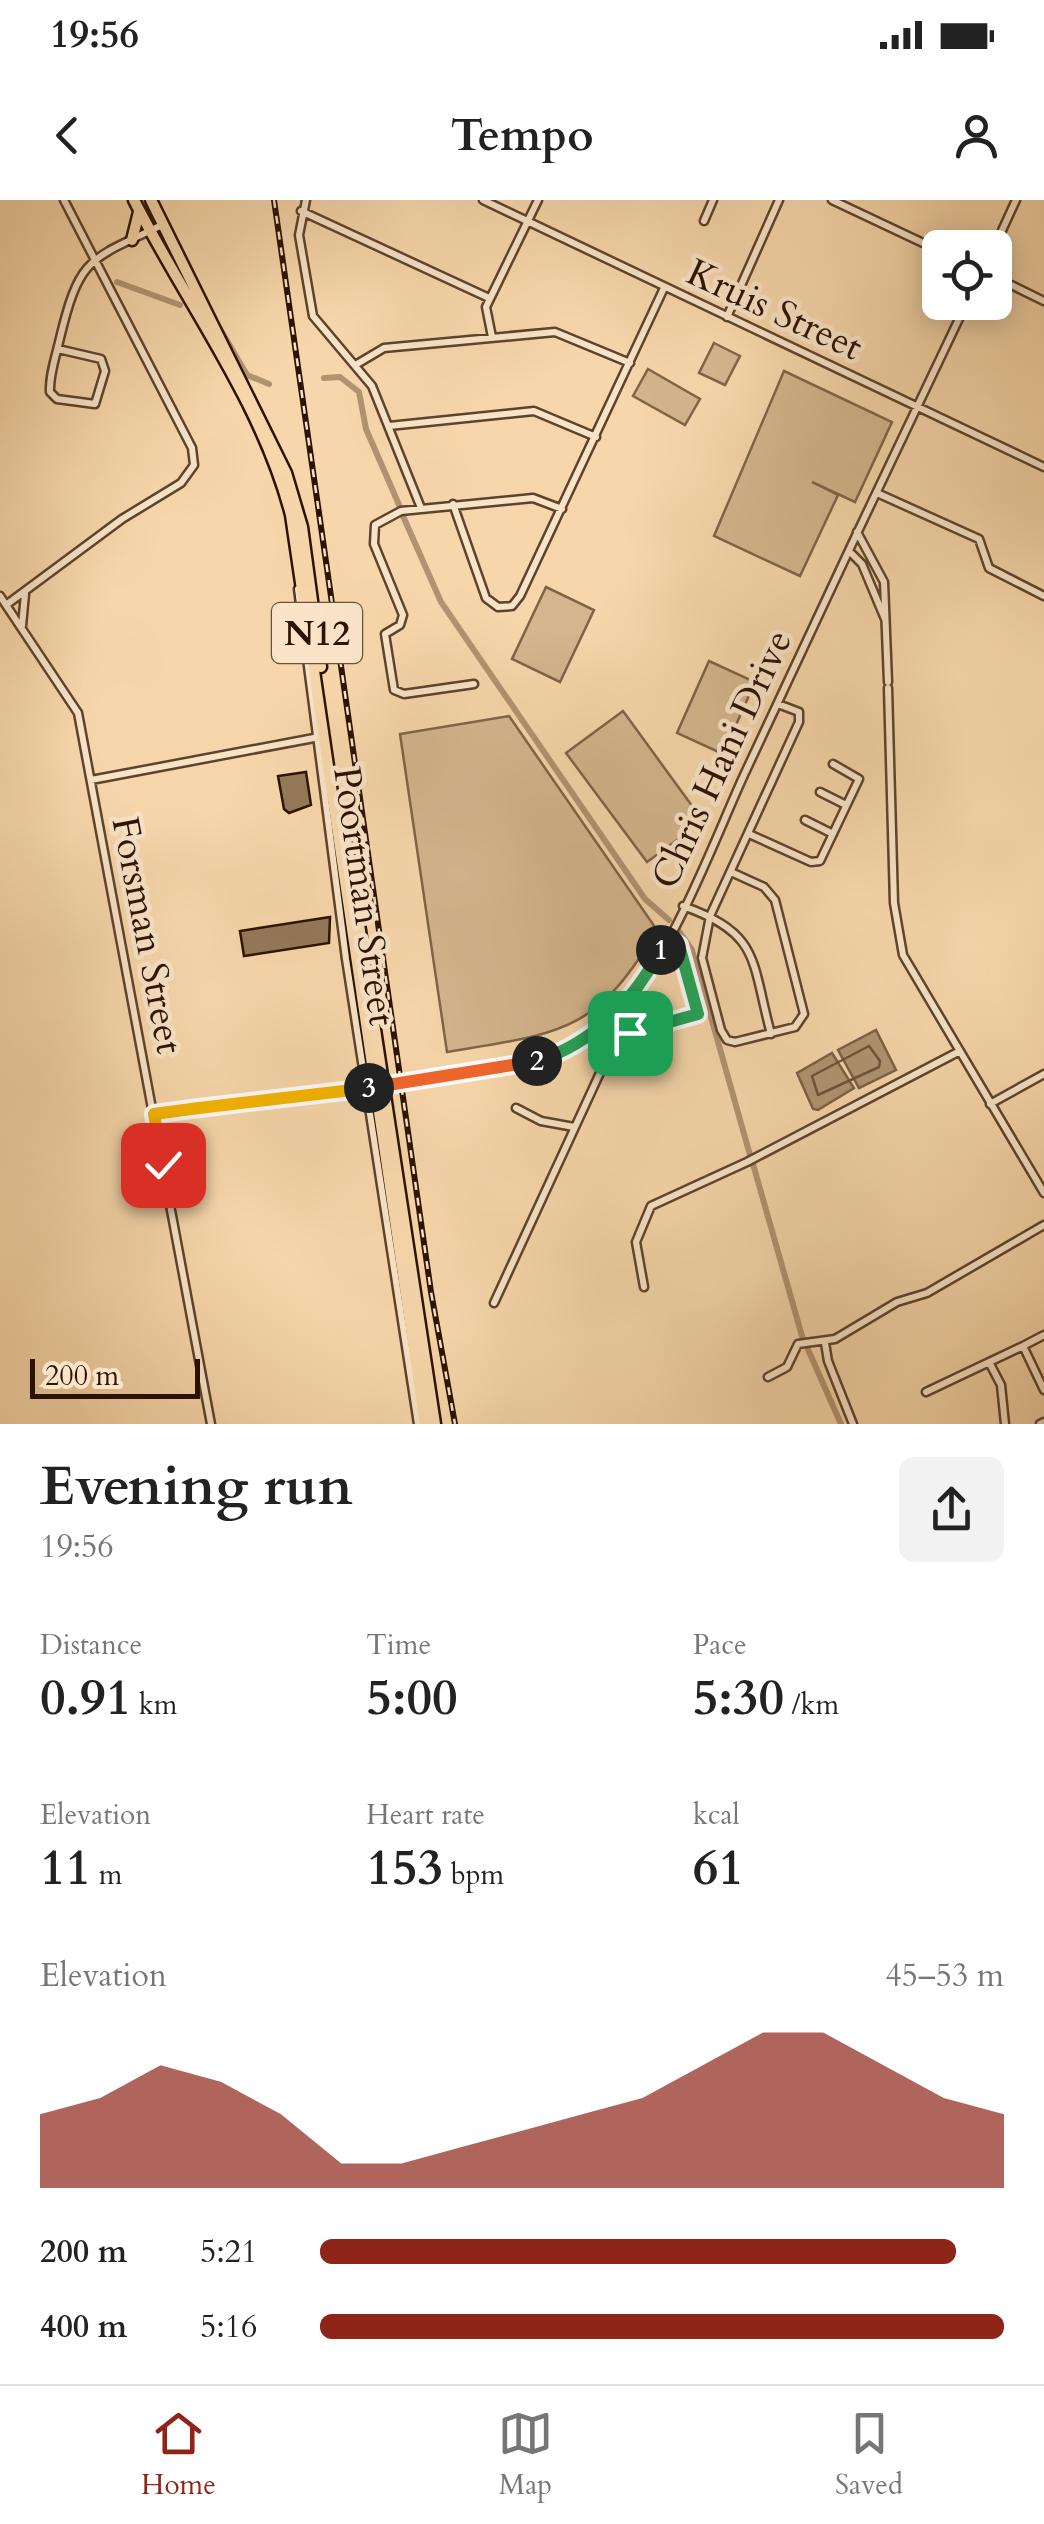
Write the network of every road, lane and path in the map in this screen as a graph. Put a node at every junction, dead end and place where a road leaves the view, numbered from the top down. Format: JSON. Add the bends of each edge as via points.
{"nodes":[{"id":1,"x":64,"y":200,"type":"edge"},
{"id":2,"x":151,"y":200,"type":"edge"},
{"id":3,"x":306,"y":200,"type":"edge"},
{"id":4,"x":483,"y":200,"type":"edge"},
{"id":5,"x":538,"y":200,"type":"edge"},
{"id":6,"x":713,"y":200,"type":"edge"},
{"id":7,"x":779,"y":200,"type":"edge"},
{"id":8,"x":832,"y":200,"type":"edge"},
{"id":9,"x":1016,"y":200,"type":"edge"},
{"id":10,"x":137,"y":204,"type":"edge"},
{"id":11,"x":301,"y":211,"type":"junction"},
{"id":12,"x":527,"y":221,"type":"junction"},
{"id":13,"x":704,"y":221,"type":"dead end"},
{"id":14,"x":164,"y":224,"type":"junction"},
{"id":15,"x":1002,"y":230,"type":"edge"},
{"id":16,"x":150,"y":231,"type":"junction"},
{"id":17,"x":132,"y":240,"type":"junction"},
{"id":18,"x":922,"y":242,"type":"edge"},
{"id":19,"x":95,"y":260,"type":"junction"},
{"id":20,"x":1012,"y":285,"type":"edge"},
{"id":21,"x":664,"y":288,"type":"junction"},
{"id":22,"x":490,"y":298,"type":"junction"},
{"id":23,"x":1044,"y":300,"type":"edge"},
{"id":24,"x":727,"y":318,"type":"junction"},
{"id":25,"x":959,"y":320,"type":"edge"},
{"id":26,"x":492,"y":337,"type":"junction"},
{"id":27,"x":58,"y":349,"type":"junction"},
{"id":28,"x":630,"y":363,"type":"junction"},
{"id":29,"x":357,"y":364,"type":"junction"},
{"id":30,"x":917,"y":408,"type":"junction"},
{"id":31,"x":389,"y":426,"type":"junction"},
{"id":32,"x":596,"y":437,"type":"junction"},
{"id":33,"x":1044,"y":467,"type":"edge"},
{"id":34,"x":876,"y":492,"type":"junction"},
{"id":35,"x":454,"y":504,"type":"junction"},
{"id":36,"x":421,"y":508,"type":"junction"},
{"id":37,"x":562,"y":510,"type":"junction"},
{"id":38,"x":858,"y":532,"type":"junction"},
{"id":39,"x":849,"y":551,"type":"junction"},
{"id":40,"x":298,"y":553,"type":"junction"},
{"id":41,"x":28,"y":589,"type":"junction"},
{"id":42,"x":0,"y":596,"type":"edge"},
{"id":43,"x":1044,"y":596,"type":"edge"},
{"id":44,"x":6,"y":606,"type":"junction"},
{"id":45,"x":23,"y":630,"type":"junction"},
{"id":46,"x":888,"y":630,"type":"junction"},
{"id":47,"x":474,"y":684,"type":"dead end"},
{"id":48,"x":778,"y":704,"type":"junction"},
{"id":49,"x":314,"y":738,"type":"junction"},
{"id":50,"x":833,"y":764,"type":"dead end"},
{"id":51,"x":91,"y":780,"type":"junction"},
{"id":52,"x":820,"y":792,"type":"dead end"},
{"id":53,"x":846,"y":805,"type":"junction"},
{"id":54,"x":805,"y":820,"type":"dead end"},
{"id":55,"x":749,"y":834,"type":"junction"},
{"id":56,"x":833,"y":834,"type":"junction"},
{"id":57,"x":731,"y":872,"type":"junction"},
{"id":58,"x":683,"y":906,"type":"junction"},
{"id":59,"x":710,"y":916,"type":"junction"},
{"id":60,"x":668,"y":938,"type":"junction"},
{"id":61,"x":708,"y":1012,"type":"junction"},
{"id":62,"x":772,"y":1034,"type":"junction"},
{"id":63,"x":958,"y":1052,"type":"junction"},
{"id":64,"x":1044,"y":1074,"type":"edge"},
{"id":65,"x":990,"y":1104,"type":"junction"},
{"id":66,"x":516,"y":1108,"type":"dead end"},
{"id":67,"x":154,"y":1114,"type":"junction"},
{"id":68,"x":574,"y":1127,"type":"junction"},
{"id":69,"x":1044,"y":1193,"type":"edge"},
{"id":70,"x":1044,"y":1225,"type":"edge"},
{"id":71,"x":644,"y":1286,"type":"dead end"},
{"id":72,"x":494,"y":1302,"type":"dead end"},
{"id":73,"x":1044,"y":1336,"type":"edge"},
{"id":74,"x":825,"y":1342,"type":"junction"},
{"id":75,"x":1023,"y":1346,"type":"junction"},
{"id":76,"x":989,"y":1362,"type":"junction"},
{"id":77,"x":768,"y":1377,"type":"dead end"},
{"id":78,"x":1044,"y":1390,"type":"edge"},
{"id":79,"x":926,"y":1392,"type":"dead end"},
{"id":80,"x":1004,"y":1412,"type":"junction"},
{"id":81,"x":211,"y":1424,"type":"edge"},
{"id":82,"x":422,"y":1424,"type":"edge"},
{"id":83,"x":435,"y":1424,"type":"edge"},
{"id":84,"x":853,"y":1424,"type":"edge"},
{"id":85,"x":996,"y":1424,"type":"edge"},
{"id":86,"x":1005,"y":1424,"type":"edge"}],
"edges":[{"from":1,"to":19,"type":"street"},
{"from":2,"to":14,"type":"highway","number":"N12"},
{"from":3,"to":11,"type":"street"},
{"from":4,"to":12,"type":"street","name":"Kruis Street"},
{"from":5,"to":12,"type":"street"},
{"from":6,"to":13,"type":"street"},
{"from":7,"to":24,"type":"street"},
{"from":8,"to":18,"type":"street"},
{"from":9,"to":15,"type":"street"},
{"from":10,"to":16,"type":"highway","number":"N12"},
{"from":10,"to":17,"type":"highway"},
{"from":11,"to":22,"type":"street"},
{"from":11,"to":29,"type":"street","via":[[313,316]]},
{"from":12,"to":21,"type":"street","name":"Kruis Street"},
{"from":12,"to":22,"type":"street"},
{"from":14,"to":16,"type":"street"},
{"from":14,"to":83,"type":"highway","number":"N12","via":[[275,446],[298,509]]},
{"from":16,"to":17,"type":"street"},
{"from":16,"to":40,"type":"highway","number":"N12","via":[[266,446],[288,501]]},
{"from":17,"to":19,"type":"street"},
{"from":19,"to":27,"type":"street","via":[[76,280]]},
{"from":19,"to":41,"type":"street","via":[[192,448],[194,465],[180,483]]},
{"from":20,"to":23,"type":"street"},
{"from":21,"to":24,"type":"street","name":"Kruis Street"},
{"from":21,"to":28,"type":"street"},
{"from":22,"to":26,"type":"street"},
{"from":24,"to":30,"type":"street","name":"Kruis Street"},
{"from":25,"to":30,"type":"street","name":"Chris Hani Drive"},
{"from":26,"to":28,"type":"street","via":[[562,332]]},
{"from":26,"to":29,"type":"street","via":[[376,350]]},
{"from":27,"to":27,"type":"street","via":[[52,396],[95,404],[105,371],[101,360]]},
{"from":28,"to":32,"type":"street"},
{"from":29,"to":31,"type":"street"},
{"from":30,"to":33,"type":"street","name":"Kruis Street"},
{"from":30,"to":34,"type":"street","name":"Chris Hani Drive"},
{"from":31,"to":32,"type":"street","via":[[534,411]]},
{"from":31,"to":36,"type":"street"},
{"from":32,"to":37,"type":"street"},
{"from":34,"to":38,"type":"street","name":"Chris Hani Drive"},
{"from":34,"to":43,"type":"street","via":[[979,539],[989,568]]},
{"from":35,"to":36,"type":"street"},
{"from":35,"to":37,"type":"street","via":[[533,498]]},
{"from":35,"to":37,"type":"street","via":[[486,598],[498,607],[512,606]]},
{"from":36,"to":47,"type":"street","via":[[380,520],[373,532],[403,616],[385,634],[391,684],[404,694]]},
{"from":38,"to":39,"type":"street","name":"Chris Hani Drive"},
{"from":38,"to":46,"type":"street","via":[[884,582]]},
{"from":39,"to":46,"type":"street","via":[[868,574]]},
{"from":39,"to":48,"type":"street","name":"Chris Hani Drive"},
{"from":40,"to":49,"type":"street","name":"Poortman Street"},
{"from":40,"to":82,"type":"highway","number":"N12"},
{"from":41,"to":44,"type":"street"},
{"from":41,"to":45,"type":"street"},
{"from":42,"to":44,"type":"street","name":"Forsman Street"},
{"from":44,"to":45,"type":"street","name":"Forsman Street"},
{"from":45,"to":51,"type":"street","name":"Forsman Street","via":[[74,703]]},
{"from":46,"to":63,"type":"street","via":[[900,945]]},
{"from":48,"to":55,"type":"street","via":[[800,718]]},
{"from":48,"to":58,"type":"street","name":"Chris Hani Drive"},
{"from":49,"to":51,"type":"street"},
{"from":49,"to":82,"type":"street","name":"Poortman Street"},
{"from":50,"to":53,"type":"street","via":[[858,776]]},
{"from":51,"to":67,"type":"street","name":"Forsman Street"},
{"from":52,"to":53,"type":"street"},
{"from":53,"to":56,"type":"street"},
{"from":54,"to":56,"type":"street"},
{"from":55,"to":56,"type":"street","via":[[816,864]]},
{"from":55,"to":57,"type":"street"},
{"from":57,"to":59,"type":"street"},
{"from":57,"to":62,"type":"street","via":[[770,893],[790,947],[804,1019]]},
{"from":58,"to":59,"type":"street"},
{"from":58,"to":60,"type":"street","name":"Chris Hani Drive"},
{"from":59,"to":61,"type":"street","via":[[702,958]]},
{"from":59,"to":62,"type":"street","via":[[746,944]]},
{"from":60,"to":61,"type":"street","via":[[680,948]]},
{"from":60,"to":67,"type":"street","name":"Chris Hani Drive","bridge":true,"via":[[627,1002],[571,1047],[512,1068]]},
{"from":61,"to":62,"type":"street","via":[[731,1042]]},
{"from":61,"to":68,"type":"street","via":[[620,1039]]},
{"from":63,"to":65,"type":"street"},
{"from":63,"to":71,"type":"street","via":[[655,1202],[637,1236]]},
{"from":64,"to":65,"type":"street"},
{"from":65,"to":69,"type":"street"},
{"from":66,"to":68,"type":"street"},
{"from":67,"to":81,"type":"street","name":"Forsman Street"},
{"from":68,"to":72,"type":"street"},
{"from":70,"to":74,"type":"street","via":[[926,1294],[897,1302]]},
{"from":73,"to":75,"type":"street"},
{"from":74,"to":77,"type":"street","via":[[804,1341],[787,1367]]},
{"from":74,"to":84,"type":"street"},
{"from":75,"to":76,"type":"street"},
{"from":75,"to":78,"type":"street"},
{"from":76,"to":79,"type":"street"},
{"from":76,"to":80,"type":"street"},
{"from":80,"to":85,"type":"street"},
{"from":80,"to":86,"type":"street"}]}
